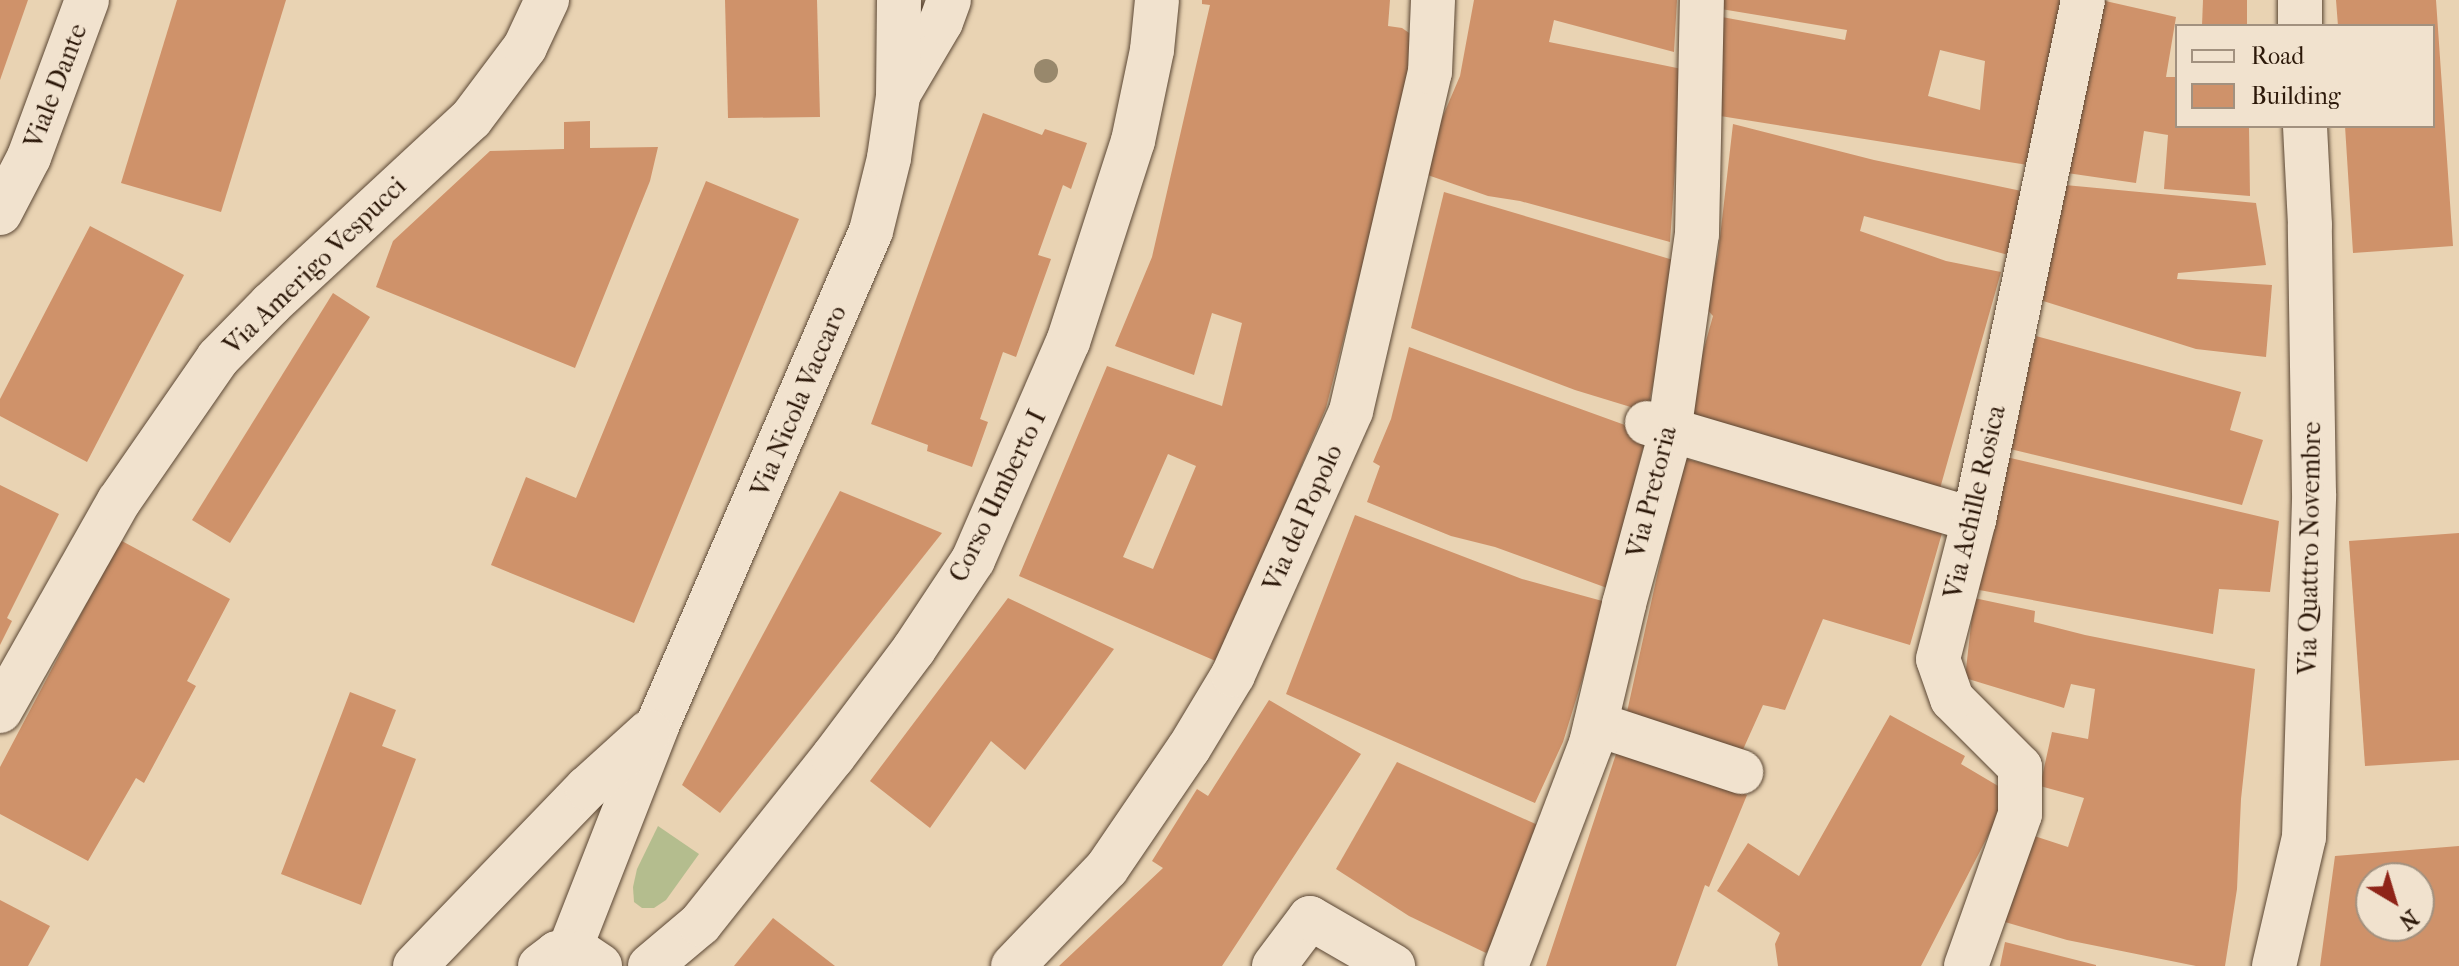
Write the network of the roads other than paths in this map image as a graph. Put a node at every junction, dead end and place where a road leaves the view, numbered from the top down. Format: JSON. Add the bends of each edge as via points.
{"nodes":[{"id":1,"x":87,"y":0,"type":"edge"},
{"id":2,"x":547,"y":0,"type":"edge"},
{"id":3,"x":899,"y":0,"type":"edge"},
{"id":4,"x":949,"y":0,"type":"edge"},
{"id":5,"x":1157,"y":0,"type":"edge"},
{"id":6,"x":1433,"y":0,"type":"edge"},
{"id":7,"x":1702,"y":0,"type":"edge"},
{"id":8,"x":2300,"y":0,"type":"edge"},
{"id":9,"x":2082,"y":2,"type":"edge"},
{"id":10,"x":2300,"y":24,"type":"edge"},
{"id":11,"x":898,"y":96,"type":"junction"},
{"id":12,"x":2305,"y":128,"type":"edge"},
{"id":13,"x":0,"y":213,"type":"edge"},
{"id":14,"x":1658,"y":427,"type":"junction"},
{"id":15,"x":1974,"y":520,"type":"junction"},
{"id":16,"x":0,"y":711,"type":"edge"},
{"id":17,"x":1596,"y":724,"type":"junction"},
{"id":18,"x":657,"y":726,"type":"junction"},
{"id":19,"x":1741,"y":772,"type":"dead end"},
{"id":20,"x":700,"y":924,"type":"junction"},
{"id":21,"x":585,"y":962,"type":"edge"},
{"id":22,"x":415,"y":966,"type":"edge"},
{"id":23,"x":650,"y":966,"type":"edge"},
{"id":24,"x":1013,"y":966,"type":"edge"},
{"id":25,"x":1274,"y":966,"type":"edge"},
{"id":26,"x":1393,"y":966,"type":"edge"},
{"id":27,"x":1506,"y":966,"type":"edge"},
{"id":28,"x":1966,"y":966,"type":"edge"},
{"id":29,"x":2274,"y":966,"type":"edge"}],
"edges":[{"from":1,"to":13,"type":"street","name":"Viale Dante","via":[[29,157]]},
{"from":2,"to":16,"type":"street","name":"Via Amerigo Vespucci","via":[[525,47],[471,119],[218,358],[119,501]]},
{"from":3,"to":11,"type":"street","name":"Via Nicola Vaccaro"},
{"from":4,"to":11,"type":"street"},
{"from":5,"to":20,"type":"street","name":"Corso Umberto I","via":[[1133,141],[1068,342],[973,560],[842,745]]},
{"from":6,"to":24,"type":"street","name":"Via del Popolo","via":[[1430,72],[1351,411],[1233,675],[1189,748],[1107,868]]},
{"from":7,"to":14,"type":"street","name":"Via Pretoria","via":[[1697,234]]},
{"from":8,"to":10,"type":"street"},
{"from":9,"to":15,"type":"street","name":"Via Achille Rosica"},
{"from":11,"to":18,"type":"street","name":"Via Nicola Vaccaro","via":[[871,231]]},
{"from":12,"to":29,"type":"street","name":"Via Quattro Novembre","via":[[2314,494],[2304,821]]},
{"from":14,"to":15,"type":"street"},
{"from":14,"to":17,"type":"street","name":"Via Pretoria"},
{"from":15,"to":28,"type":"street","name":"Via Achille Rosica","via":[[1938,659],[1952,699],[2020,767],[2020,814]]},
{"from":17,"to":19,"type":"street"},
{"from":17,"to":27,"type":"street","name":"Via Pretoria"},
{"from":18,"to":21,"type":"street","name":"Via Nicola Vaccaro","via":[[631,790]]},
{"from":18,"to":22,"type":"street","via":[[587,788]]},
{"from":20,"to":21,"type":"street"},
{"from":20,"to":23,"type":"street"},
{"from":25,"to":26,"type":"street","via":[[1310,918]]}]}
